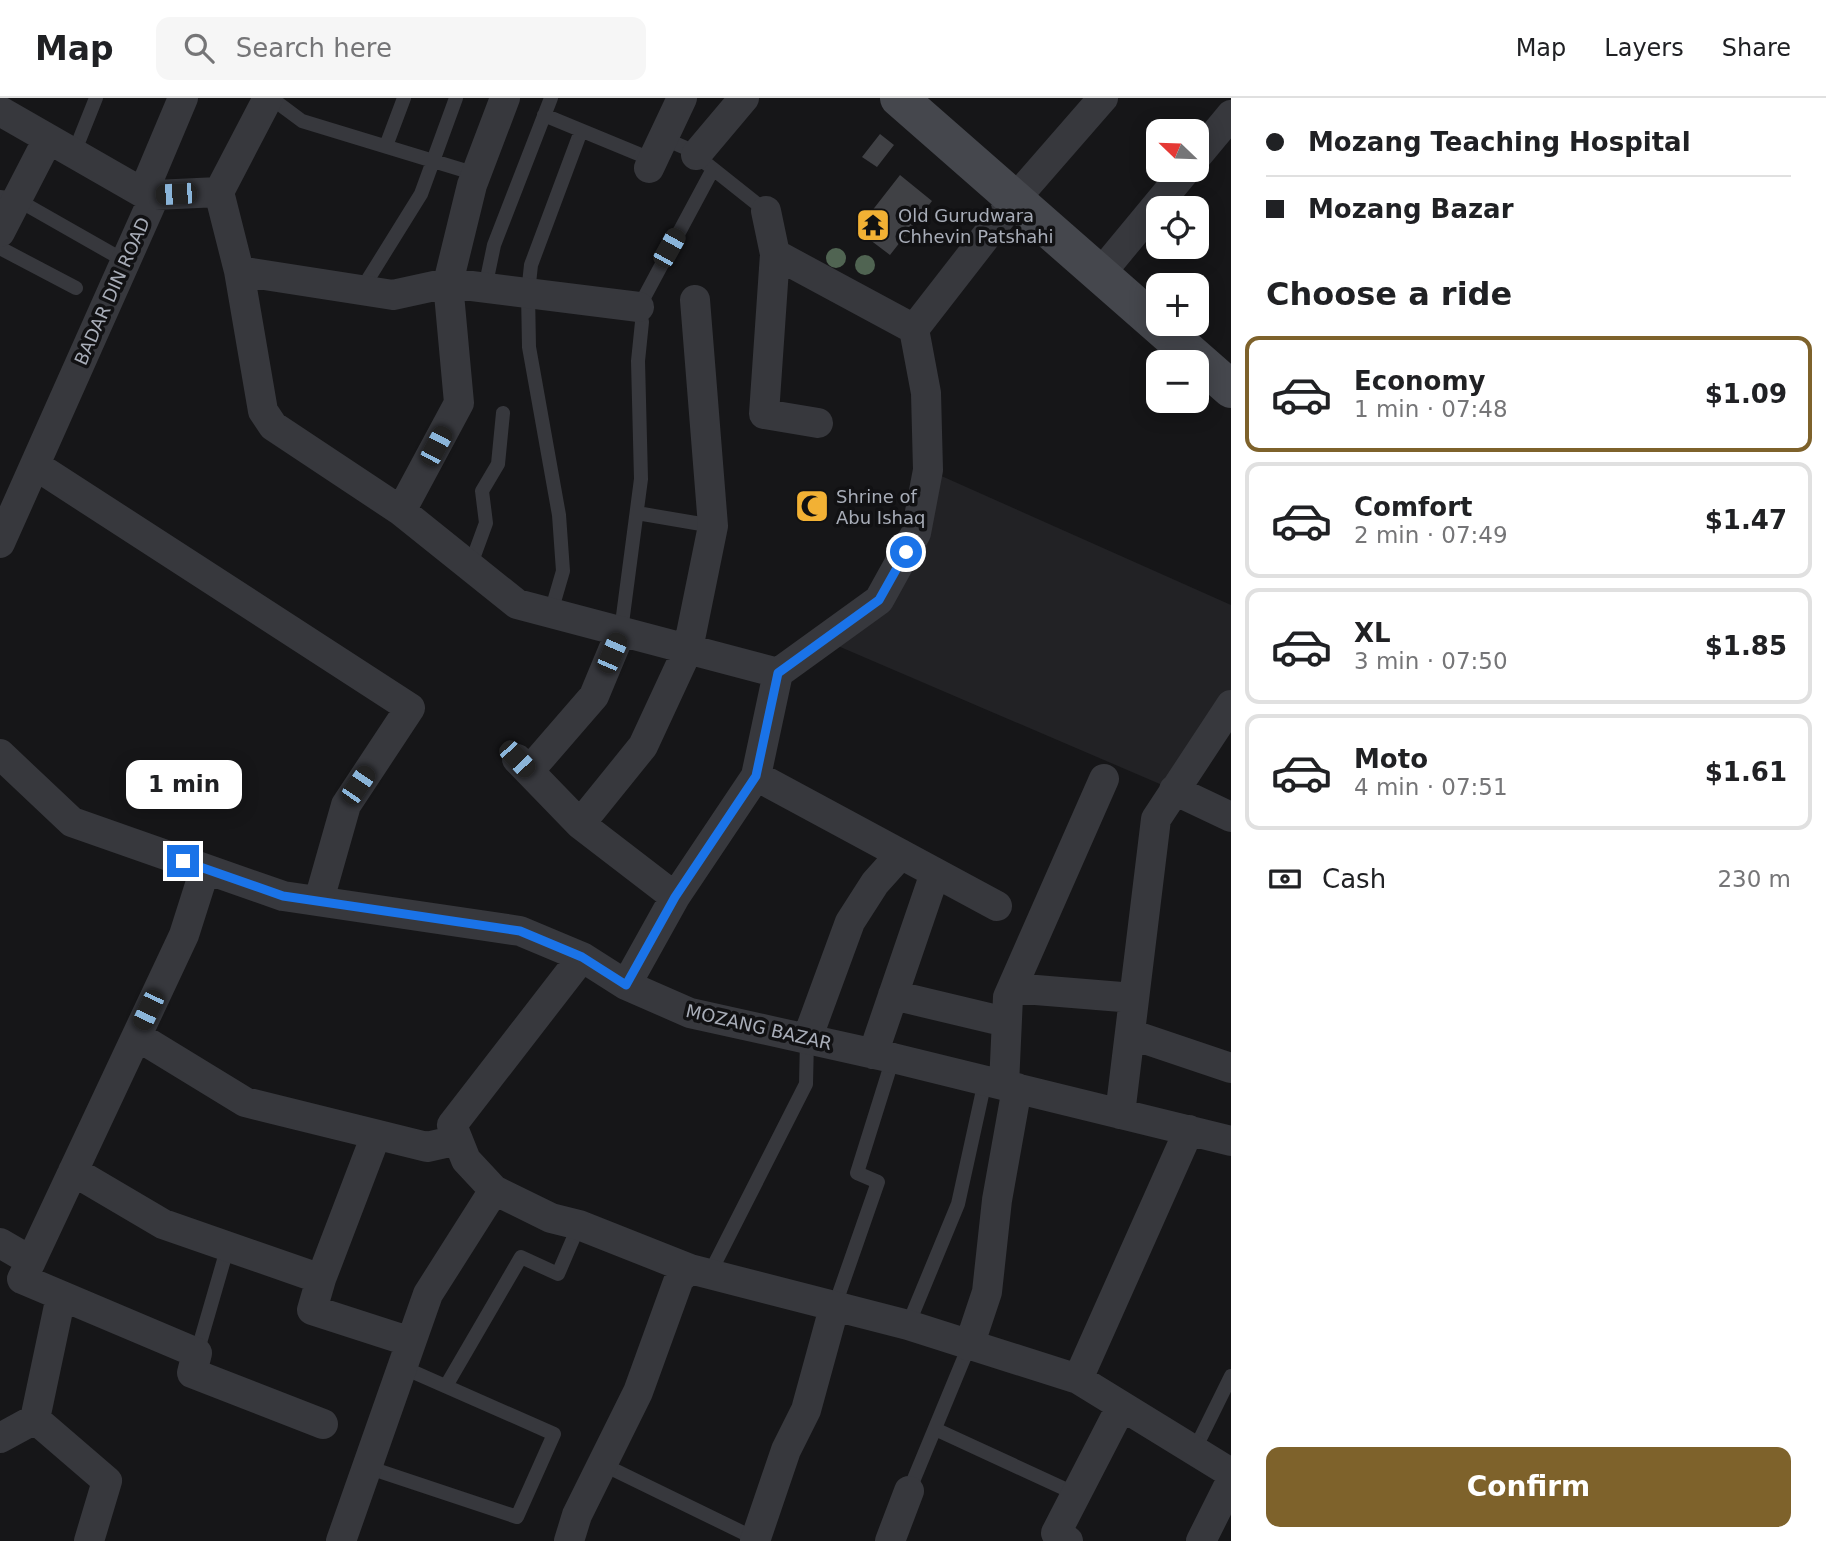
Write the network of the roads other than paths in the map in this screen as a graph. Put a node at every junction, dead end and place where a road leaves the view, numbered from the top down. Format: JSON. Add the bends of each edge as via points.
{"nodes":[{"id":1,"x":96,"y":98,"type":"edge"},
{"id":2,"x":183,"y":98,"type":"edge"},
{"id":3,"x":270,"y":98,"type":"edge"},
{"id":4,"x":404,"y":98,"type":"edge"},
{"id":5,"x":456,"y":98,"type":"edge"},
{"id":6,"x":505,"y":98,"type":"edge"},
{"id":7,"x":551,"y":98,"type":"edge"},
{"id":8,"x":682,"y":98,"type":"edge"},
{"id":9,"x":744,"y":98,"type":"edge"},
{"id":10,"x":900,"y":98,"type":"edge"},
{"id":11,"x":1103,"y":98,"type":"edge"},
{"id":12,"x":1231,"y":115,"type":"edge"},
{"id":13,"x":544,"y":116,"type":"junction"},
{"id":14,"x":3,"y":121,"type":"edge"},
{"id":15,"x":581,"y":131,"type":"junction"},
{"id":16,"x":48,"y":138,"type":"junction"},
{"id":17,"x":1209,"y":142,"type":"edge"},
{"id":18,"x":386,"y":146,"type":"junction"},
{"id":19,"x":74,"y":153,"type":"junction"},
{"id":20,"x":655,"y":155,"type":"junction"},
{"id":21,"x":433,"y":161,"type":"junction"},
{"id":22,"x":704,"y":162,"type":"junction"},
{"id":23,"x":477,"y":174,"type":"junction"},
{"id":24,"x":1176,"y":182,"type":"edge"},
{"id":25,"x":219,"y":192,"type":"junction"},
{"id":26,"x":8,"y":198,"type":"edge"},
{"id":27,"x":1015,"y":199,"type":"junction"},
{"id":28,"x":766,"y":211,"type":"joint"},
{"id":29,"x":0,"y":232,"type":"edge"},
{"id":30,"x":0,"y":248,"type":"edge"},
{"id":31,"x":775,"y":254,"type":"junction"},
{"id":32,"x":125,"y":261,"type":"junction"},
{"id":33,"x":239,"y":271,"type":"junction"},
{"id":34,"x":1100,"y":274,"type":"junction"},
{"id":35,"x":448,"y":283,"type":"junction"},
{"id":36,"x":76,"y":288,"type":"dead end"},
{"id":37,"x":485,"y":288,"type":"junction"},
{"id":38,"x":362,"y":289,"type":"junction"},
{"id":39,"x":528,"y":293,"type":"junction"},
{"id":40,"x":695,"y":300,"type":"dead end"},
{"id":41,"x":639,"y":307,"type":"junction"},
{"id":42,"x":914,"y":329,"type":"junction"},
{"id":43,"x":1231,"y":389,"type":"edge"},
{"id":44,"x":503,"y":414,"type":"dead end"},
{"id":45,"x":818,"y":423,"type":"dead end"},
{"id":46,"x":35,"y":465,"type":"junction"},
{"id":47,"x":401,"y":511,"type":"junction"},
{"id":48,"x":636,"y":513,"type":"junction"},
{"id":49,"x":713,"y":526,"type":"junction"},
{"id":50,"x":0,"y":543,"type":"edge"},
{"id":51,"x":471,"y":564,"type":"junction"},
{"id":52,"x":551,"y":612,"type":"junction"},
{"id":53,"x":621,"y":631,"type":"junction"},
{"id":54,"x":688,"y":649,"type":"junction"},
{"id":55,"x":778,"y":673,"type":"junction"},
{"id":56,"x":1231,"y":705,"type":"edge"},
{"id":57,"x":0,"y":754,"type":"edge"},
{"id":58,"x":756,"y":776,"type":"junction"},
{"id":59,"x":1104,"y":779,"type":"dead end"},
{"id":60,"x":1174,"y":790,"type":"junction"},
{"id":61,"x":1231,"y":817,"type":"edge"},
{"id":62,"x":580,"y":824,"type":"junction"},
{"id":63,"x":901,"y":854,"type":"junction"},
{"id":64,"x":205,"y":869,"type":"junction"},
{"id":65,"x":935,"y":873,"type":"junction"},
{"id":66,"x":675,"y":897,"type":"junction"},
{"id":67,"x":319,"y":900,"type":"junction"},
{"id":68,"x":997,"y":906,"type":"dead end"},
{"id":69,"x":582,"y":957,"type":"junction"},
{"id":70,"x":626,"y":985,"type":"junction"},
{"id":71,"x":1012,"y":988,"type":"junction"},
{"id":72,"x":893,"y":995,"type":"junction"},
{"id":73,"x":1134,"y":998,"type":"junction"},
{"id":74,"x":1006,"y":1022,"type":"junction"},
{"id":75,"x":1130,"y":1034,"type":"junction"},
{"id":76,"x":136,"y":1036,"type":"junction"},
{"id":77,"x":807,"y":1039,"type":"junction"},
{"id":78,"x":883,"y":1056,"type":"junction"},
{"id":79,"x":1231,"y":1068,"type":"edge"},
{"id":80,"x":1002,"y":1085,"type":"junction"},
{"id":81,"x":1120,"y":1114,"type":"junction"},
{"id":82,"x":1189,"y":1130,"type":"junction"},
{"id":83,"x":376,"y":1135,"type":"junction"},
{"id":84,"x":1230,"y":1137,"type":"edge"},
{"id":85,"x":458,"y":1140,"type":"junction"},
{"id":86,"x":73,"y":1171,"type":"junction"},
{"id":87,"x":494,"y":1190,"type":"junction"},
{"id":88,"x":579,"y":1225,"type":"junction"},
{"id":89,"x":0,"y":1243,"type":"edge"},
{"id":90,"x":228,"y":1246,"type":"junction"},
{"id":91,"x":31,"y":1261,"type":"junction"},
{"id":92,"x":700,"y":1272,"type":"junction"},
{"id":93,"x":321,"y":1279,"type":"junction"},
{"id":94,"x":61,"y":1296,"type":"junction"},
{"id":95,"x":834,"y":1308,"type":"junction"},
{"id":96,"x":908,"y":1325,"type":"junction"},
{"id":97,"x":969,"y":1346,"type":"junction"},
{"id":98,"x":197,"y":1353,"type":"junction"},
{"id":99,"x":407,"y":1354,"type":"junction"},
{"id":100,"x":1231,"y":1376,"type":"edge"},
{"id":101,"x":1078,"y":1379,"type":"junction"},
{"id":102,"x":446,"y":1386,"type":"junction"},
{"id":103,"x":1121,"y":1407,"type":"junction"},
{"id":104,"x":34,"y":1419,"type":"junction"},
{"id":105,"x":323,"y":1424,"type":"dead end"},
{"id":106,"x":935,"y":1429,"type":"junction"},
{"id":107,"x":0,"y":1438,"type":"edge"},
{"id":108,"x":1194,"y":1451,"type":"junction"},
{"id":109,"x":602,"y":1464,"type":"junction"},
{"id":110,"x":367,"y":1467,"type":"junction"},
{"id":111,"x":1231,"y":1473,"type":"edge"},
{"id":112,"x":1231,"y":1481,"type":"edge"},
{"id":113,"x":909,"y":1492,"type":"joint"},
{"id":114,"x":1076,"y":1494,"type":"junction"},
{"id":115,"x":898,"y":1537,"type":"edge"},
{"id":116,"x":756,"y":1540,"type":"edge"},
{"id":117,"x":89,"y":1541,"type":"edge"},
{"id":118,"x":341,"y":1541,"type":"edge"},
{"id":119,"x":569,"y":1541,"type":"edge"},
{"id":120,"x":1068,"y":1541,"type":"edge"},
{"id":121,"x":1201,"y":1541,"type":"edge"}],
"edges":[{"from":1,"to":19,"type":"lane"},
{"from":2,"to":19,"type":"street","via":[[143,193]]},
{"from":3,"to":18,"type":"lane","via":[[302,121]]},
{"from":3,"to":25,"type":"street"},
{"from":4,"to":18,"type":"lane"},
{"from":5,"to":21,"type":"lane"},
{"from":6,"to":23,"type":"street"},
{"from":7,"to":13,"type":"lane"},
{"from":8,"to":20,"type":"street"},
{"from":9,"to":22,"type":"street"},
{"from":10,"to":27,"type":"street"},
{"from":11,"to":27,"type":"street"},
{"from":12,"to":17,"type":"street"},
{"from":13,"to":15,"type":"lane"},
{"from":13,"to":37,"type":"lane","via":[[494,245]]},
{"from":14,"to":16,"type":"street"},
{"from":15,"to":20,"type":"lane"},
{"from":15,"to":39,"type":"lane","via":[[531,265]]},
{"from":16,"to":19,"type":"street"},
{"from":16,"to":26,"type":"street"},
{"from":18,"to":21,"type":"lane"},
{"from":20,"to":22,"type":"lane"},
{"from":21,"to":23,"type":"lane"},
{"from":21,"to":38,"type":"lane","via":[[421,194]]},
{"from":22,"to":28,"type":"lane"},
{"from":22,"to":41,"type":"lane"},
{"from":23,"to":35,"type":"street"},
{"from":24,"to":34,"type":"street"},
{"from":25,"to":32,"type":"street","name":"BADAR DIN ROAD","via":[[155,195]]},
{"from":25,"to":33,"type":"street"},
{"from":26,"to":29,"type":"street"},
{"from":26,"to":32,"type":"lane"},
{"from":27,"to":34,"type":"street"},
{"from":27,"to":42,"type":"street"},
{"from":28,"to":31,"type":"street"},
{"from":30,"to":36,"type":"lane"},
{"from":31,"to":42,"type":"street"},
{"from":31,"to":45,"type":"street","via":[[764,414]]},
{"from":32,"to":46,"type":"street","name":"BADAR DIN ROAD"},
{"from":33,"to":38,"type":"street"},
{"from":33,"to":47,"type":"street","via":[[263,411],[273,426]]},
{"from":34,"to":43,"type":"street"},
{"from":35,"to":37,"type":"street"},
{"from":35,"to":38,"type":"street","via":[[393,295]]},
{"from":35,"to":47,"type":"street","via":[[460,402]]},
{"from":37,"to":39,"type":"street"},
{"from":39,"to":41,"type":"street"},
{"from":39,"to":52,"type":"lane","via":[[529,347],[559,515],[563,571]]},
{"from":40,"to":49,"type":"street"},
{"from":41,"to":48,"type":"lane","via":[[641,479]]},
{"from":42,"to":55,"type":"street","via":[[926,393],[928,470],[916,533],[879,600]]},
{"from":44,"to":51,"type":"lane","via":[[498,464],[482,491],[486,523]]},
{"from":46,"to":50,"type":"street","name":"BADAR DIN ROAD"},
{"from":46,"to":67,"type":"street","via":[[410,708],[346,805]]},
{"from":47,"to":51,"type":"street"},
{"from":48,"to":49,"type":"lane"},
{"from":48,"to":53,"type":"lane"},
{"from":49,"to":54,"type":"street"},
{"from":51,"to":52,"type":"street","via":[[517,604]]},
{"from":52,"to":53,"type":"street"},
{"from":53,"to":54,"type":"street"},
{"from":53,"to":62,"type":"street","via":[[594,696],[523,765]]},
{"from":54,"to":55,"type":"street"},
{"from":54,"to":62,"type":"street","via":[[643,746]]},
{"from":55,"to":58,"type":"street"},
{"from":56,"to":60,"type":"street"},
{"from":57,"to":64,"type":"street","name":"MOZANG BAZAR","via":[[72,822]]},
{"from":58,"to":63,"type":"street"},
{"from":58,"to":66,"type":"street"},
{"from":59,"to":71,"type":"street"},
{"from":60,"to":61,"type":"street"},
{"from":60,"to":73,"type":"street","via":[[1156,819]]},
{"from":62,"to":66,"type":"street"},
{"from":63,"to":65,"type":"street"},
{"from":63,"to":77,"type":"street","via":[[850,922]]},
{"from":64,"to":67,"type":"street","name":"MOZANG BAZAR","via":[[283,896]]},
{"from":64,"to":76,"type":"street","via":[[184,935]]},
{"from":65,"to":68,"type":"street"},
{"from":65,"to":72,"type":"street"},
{"from":66,"to":70,"type":"street"},
{"from":67,"to":69,"type":"street","name":"MOZANG BAZAR","via":[[520,931]]},
{"from":69,"to":70,"type":"street","name":"MOZANG BAZAR"},
{"from":69,"to":85,"type":"street","via":[[452,1125]]},
{"from":70,"to":77,"type":"street","name":"MOZANG BAZAR","via":[[690,1013]]},
{"from":71,"to":73,"type":"street"},
{"from":71,"to":74,"type":"street"},
{"from":72,"to":74,"type":"street"},
{"from":72,"to":78,"type":"street"},
{"from":73,"to":75,"type":"street"},
{"from":74,"to":80,"type":"street"},
{"from":75,"to":79,"type":"street"},
{"from":75,"to":81,"type":"street"},
{"from":76,"to":83,"type":"street","via":[[245,1102]]},
{"from":76,"to":86,"type":"street"},
{"from":77,"to":78,"type":"street","name":"MOZANG BAZAR"},
{"from":77,"to":92,"type":"lane","via":[[806,1084]]},
{"from":78,"to":80,"type":"street","name":"MOZANG BAZAR"},
{"from":78,"to":95,"type":"lane","via":[[857,1173],[878,1182]]},
{"from":80,"to":81,"type":"street","name":"MOZANG BAZAR"},
{"from":80,"to":96,"type":"lane"},
{"from":80,"to":97,"type":"street","via":[[987,1292]]},
{"from":81,"to":82,"type":"street","name":"MOZANG BAZAR"},
{"from":82,"to":84,"type":"street","name":"MOZANG BAZAR"},
{"from":82,"to":101,"type":"street"},
{"from":83,"to":85,"type":"street","via":[[427,1147]]},
{"from":83,"to":93,"type":"street"},
{"from":85,"to":87,"type":"street","via":[[466,1160]]},
{"from":86,"to":90,"type":"street","via":[[163,1224]]},
{"from":86,"to":91,"type":"street"},
{"from":87,"to":88,"type":"street","via":[[551,1218]]},
{"from":87,"to":99,"type":"street","via":[[428,1294]]},
{"from":88,"to":92,"type":"street"},
{"from":88,"to":102,"type":"lane","via":[[558,1274],[521,1256]]},
{"from":89,"to":91,"type":"street"},
{"from":90,"to":93,"type":"street"},
{"from":90,"to":98,"type":"lane"},
{"from":91,"to":94,"type":"street","via":[[22,1279]]},
{"from":92,"to":95,"type":"street"},
{"from":92,"to":109,"type":"street","via":[[679,1279],[638,1392]]},
{"from":93,"to":99,"type":"street","via":[[312,1310]]},
{"from":94,"to":98,"type":"street"},
{"from":94,"to":104,"type":"street"},
{"from":95,"to":96,"type":"street"},
{"from":95,"to":116,"type":"street","via":[[806,1410],[786,1450]]},
{"from":96,"to":97,"type":"street"},
{"from":97,"to":101,"type":"street"},
{"from":97,"to":106,"type":"lane"},
{"from":98,"to":105,"type":"street","via":[[192,1373]]},
{"from":99,"to":102,"type":"lane"},
{"from":99,"to":110,"type":"street"},
{"from":100,"to":108,"type":"lane"},
{"from":101,"to":103,"type":"street"},
{"from":102,"to":110,"type":"lane","via":[[554,1434],[517,1517]]},
{"from":103,"to":108,"type":"street"},
{"from":103,"to":114,"type":"street"},
{"from":104,"to":107,"type":"street"},
{"from":104,"to":117,"type":"street","via":[[107,1481]]},
{"from":106,"to":113,"type":"lane"},
{"from":106,"to":114,"type":"lane"},
{"from":108,"to":111,"type":"street"},
{"from":109,"to":116,"type":"lane"},
{"from":109,"to":119,"type":"street"},
{"from":110,"to":118,"type":"street"},
{"from":112,"to":121,"type":"street"},
{"from":113,"to":115,"type":"street"},
{"from":114,"to":120,"type":"street","via":[[1056,1533]]}]}
